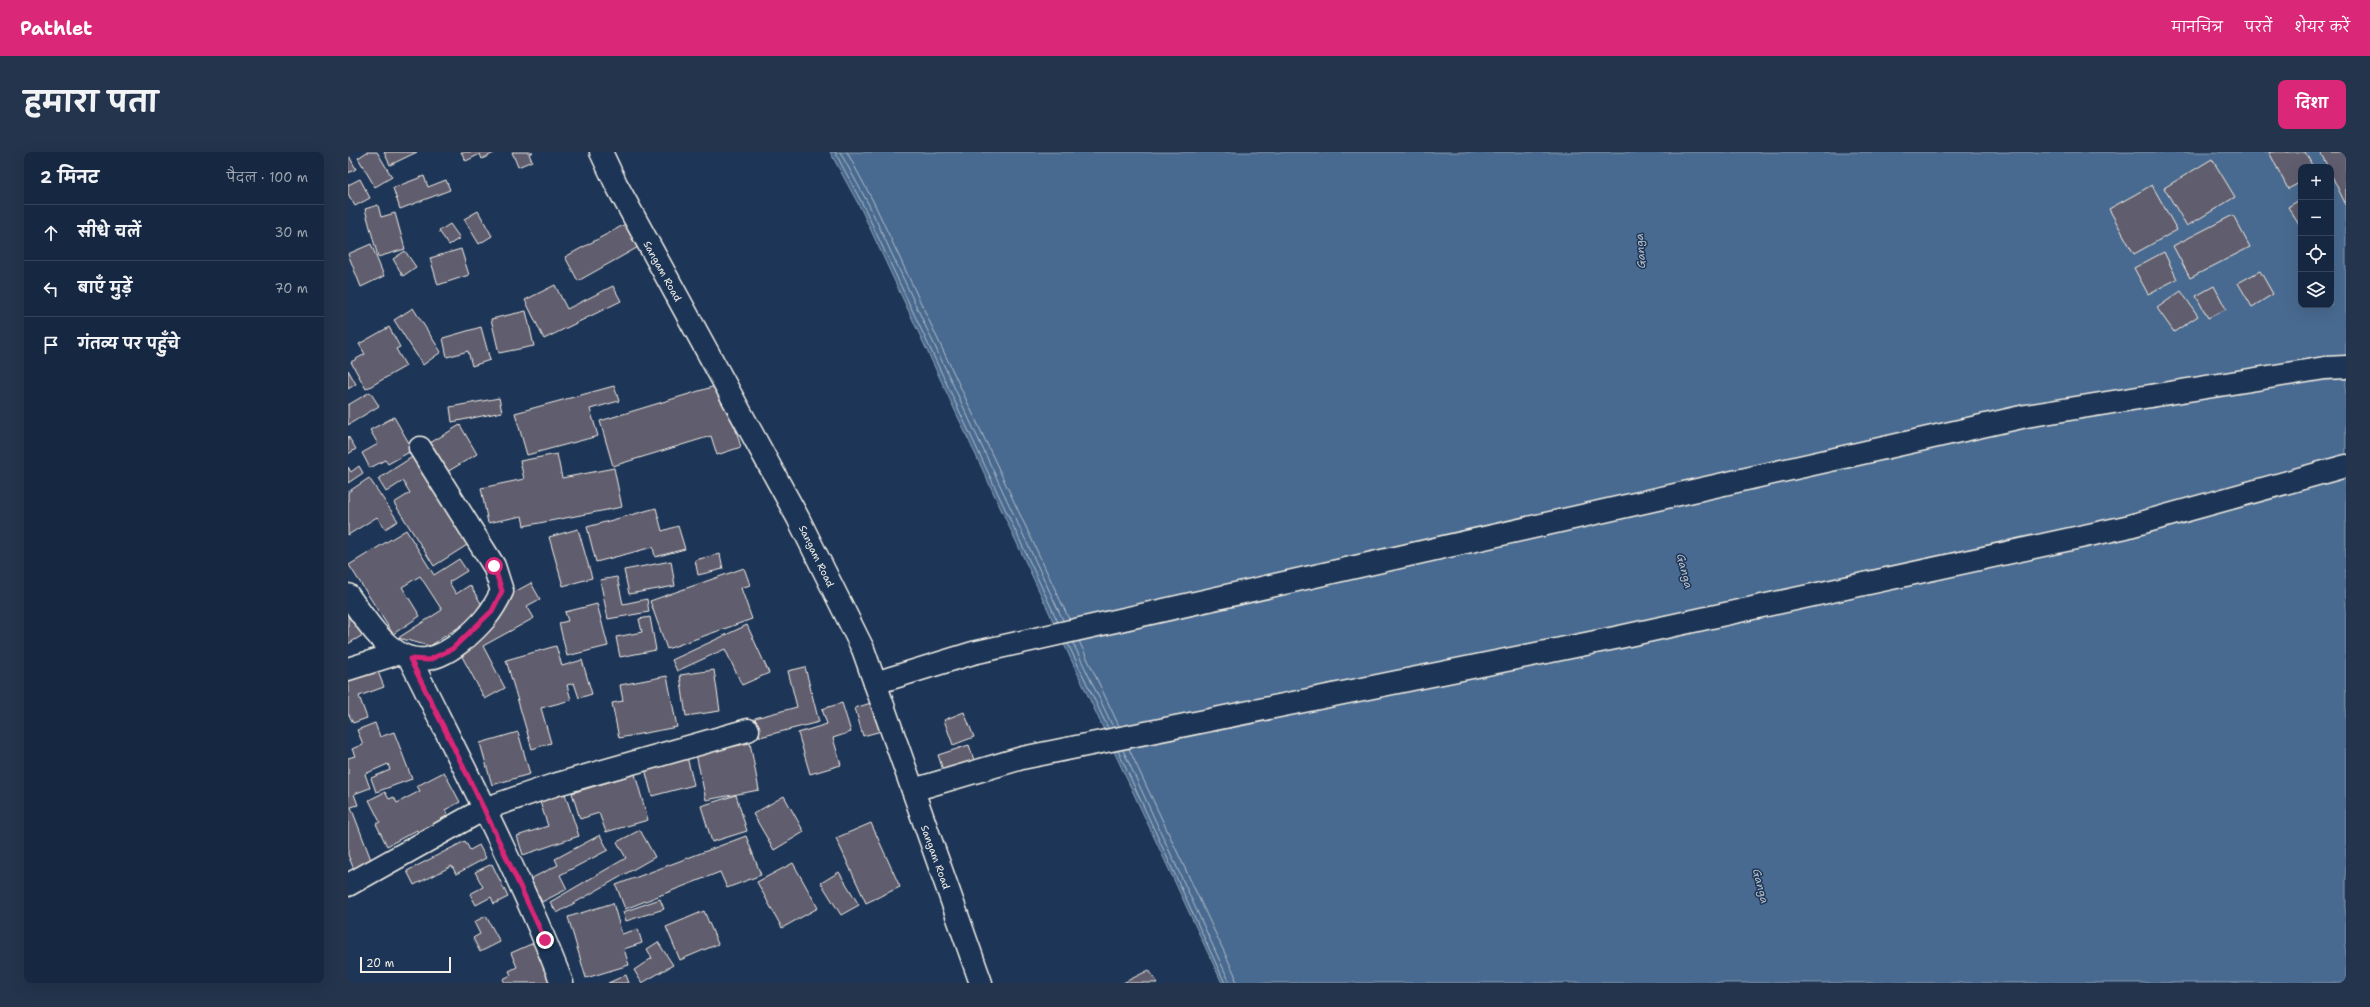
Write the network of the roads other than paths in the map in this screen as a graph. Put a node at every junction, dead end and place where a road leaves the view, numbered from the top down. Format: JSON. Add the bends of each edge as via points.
{"nodes":[{"id":1,"x":601,"y":152,"type":"edge"},
{"id":2,"x":2346,"y":367,"type":"edge"},
{"id":3,"x":420,"y":448,"type":"dead end"},
{"id":4,"x":2338,"y":469,"type":"edge"},
{"id":5,"x":348,"y":595,"type":"edge"},
{"id":6,"x":404,"y":656,"type":"junction"},
{"id":7,"x":348,"y":668,"type":"edge"},
{"id":8,"x":874,"y":683,"type":"junction"},
{"id":9,"x":748,"y":730,"type":"dead end"},
{"id":10,"x":913,"y":790,"type":"junction"},
{"id":11,"x":484,"y":809,"type":"junction"},
{"id":12,"x":348,"y":885,"type":"edge"},
{"id":13,"x":562,"y":983,"type":"edge"},
{"id":14,"x":981,"y":983,"type":"edge"}],
"edges":[{"from":1,"to":8,"type":"street","name":"Sangam Road","via":[[798,518],[862,649]]},
{"from":2,"to":8,"type":"street","via":[[2325,368],[2026,416],[973,653]]},
{"from":3,"to":6,"type":"street","via":[[494,566],[502,591],[492,611],[452,649],[429,660]]},
{"from":4,"to":10,"type":"street","via":[[2111,530],[1615,638],[1022,758]]},
{"from":5,"to":6,"type":"street","via":[[387,646]]},
{"from":6,"to":7,"type":"street"},
{"from":6,"to":11,"type":"street"},
{"from":8,"to":10,"type":"street","name":"Sangam Road"},
{"from":9,"to":11,"type":"street","via":[[554,785]]},
{"from":10,"to":14,"type":"street","name":"Sangam Road"},
{"from":11,"to":12,"type":"street"},
{"from":11,"to":13,"type":"street","via":[[545,940]]}]}
